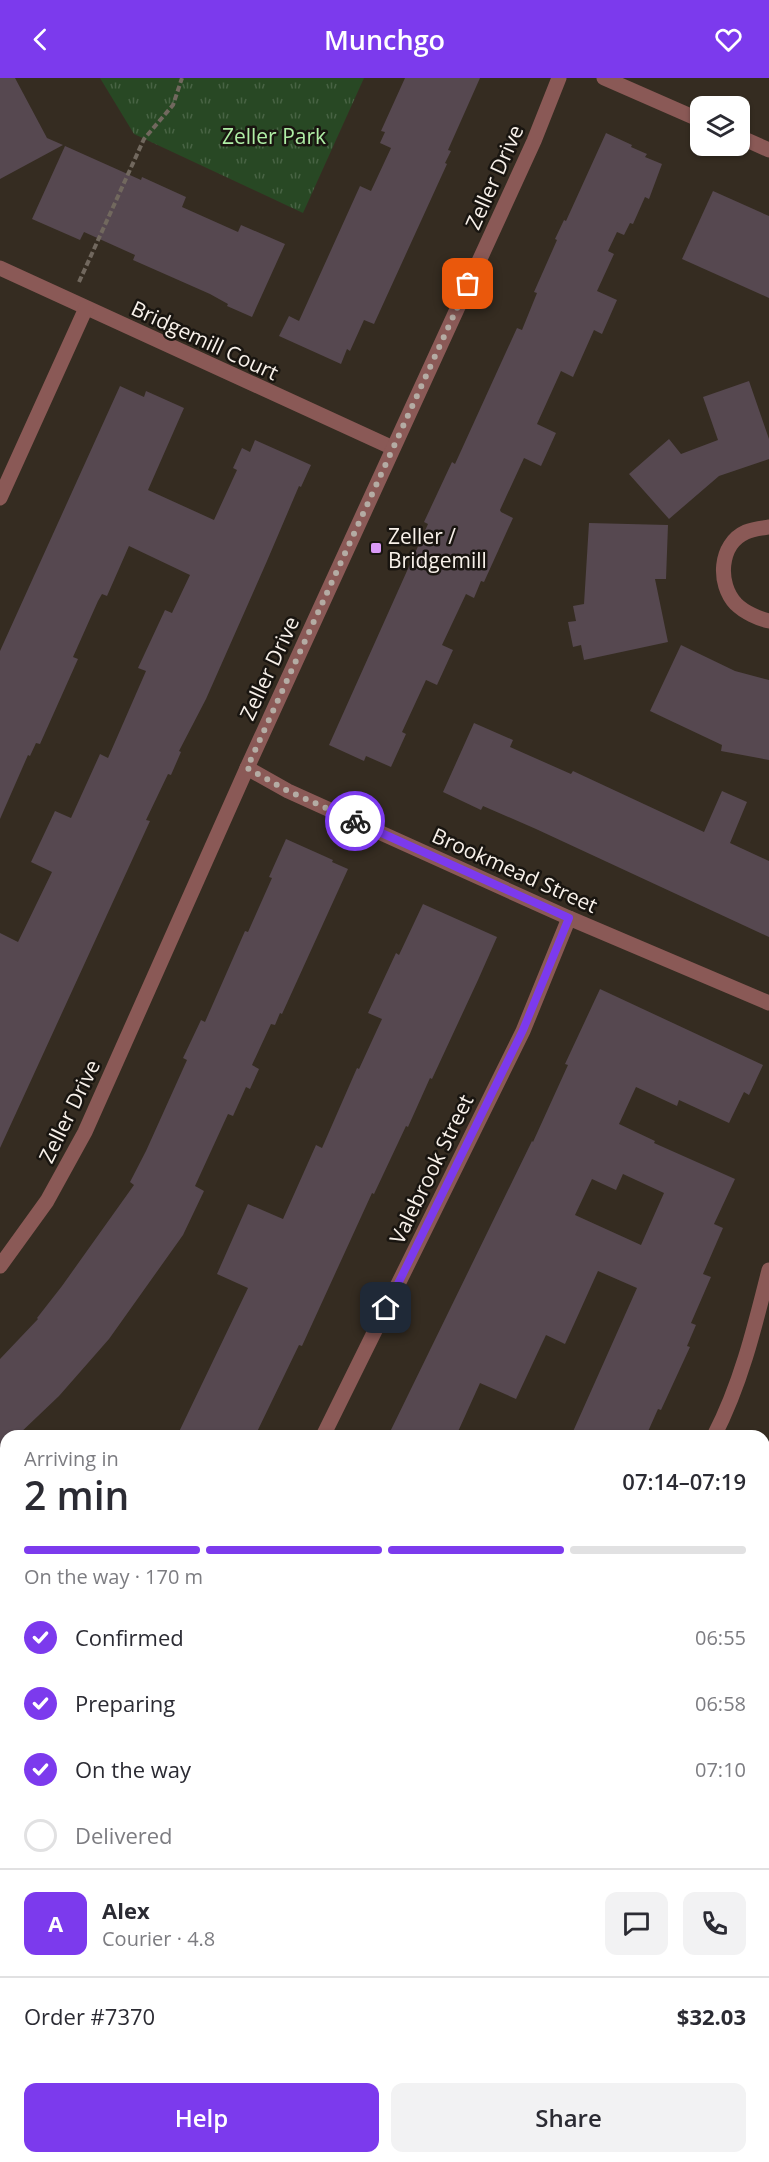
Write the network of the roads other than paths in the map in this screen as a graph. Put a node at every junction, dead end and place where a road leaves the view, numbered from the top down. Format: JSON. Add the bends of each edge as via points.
{"nodes":[{"id":1,"x":559,"y":78,"type":"edge"},
{"id":2,"x":604,"y":78,"type":"edge"},
{"id":3,"x":690,"y":116,"type":"edge"},
{"id":4,"x":750,"y":141,"type":"edge"},
{"id":5,"x":769,"y":150,"type":"edge"},
{"id":6,"x":0,"y":268,"type":"edge"},
{"id":7,"x":86,"y":308,"type":"junction"},
{"id":8,"x":393,"y":448,"type":"junction"},
{"id":9,"x":0,"y":498,"type":"edge"},
{"id":10,"x":769,"y":527,"type":"edge"},
{"id":11,"x":769,"y":621,"type":"edge"},
{"id":12,"x":247,"y":768,"type":"junction"},
{"id":13,"x":569,"y":918,"type":"junction"},
{"id":14,"x":769,"y":1003,"type":"edge"},
{"id":15,"x":0,"y":1266,"type":"edge"},
{"id":16,"x":769,"y":1270,"type":"edge"},
{"id":17,"x":326,"y":1430,"type":"edge"},
{"id":18,"x":717,"y":1430,"type":"edge"}],
"edges":[{"from":1,"to":8,"type":"street","name":"Zeller Drive"},
{"from":2,"to":3,"type":"street"},
{"from":4,"to":5,"type":"street"},
{"from":6,"to":7,"type":"street","name":"Bridgemill Court"},
{"from":7,"to":8,"type":"street","name":"Bridgemill Court"},
{"from":7,"to":9,"type":"street"},
{"from":8,"to":12,"type":"street","name":"Zeller Drive"},
{"from":10,"to":11,"type":"street","via":[[746,532],[730,545],[723,565],[725,585],[736,604],[760,620]]},
{"from":12,"to":13,"type":"street","name":"Brookmead Street","via":[[288,791]]},
{"from":12,"to":15,"type":"street","name":"Zeller Drive","via":[[85,1131],[47,1201]]},
{"from":13,"to":14,"type":"street","name":"Brookmead Street"},
{"from":13,"to":17,"type":"street","name":"Valebrook Street","via":[[523,1030]]},
{"from":16,"to":18,"type":"street","via":[[742,1369]]}]}
